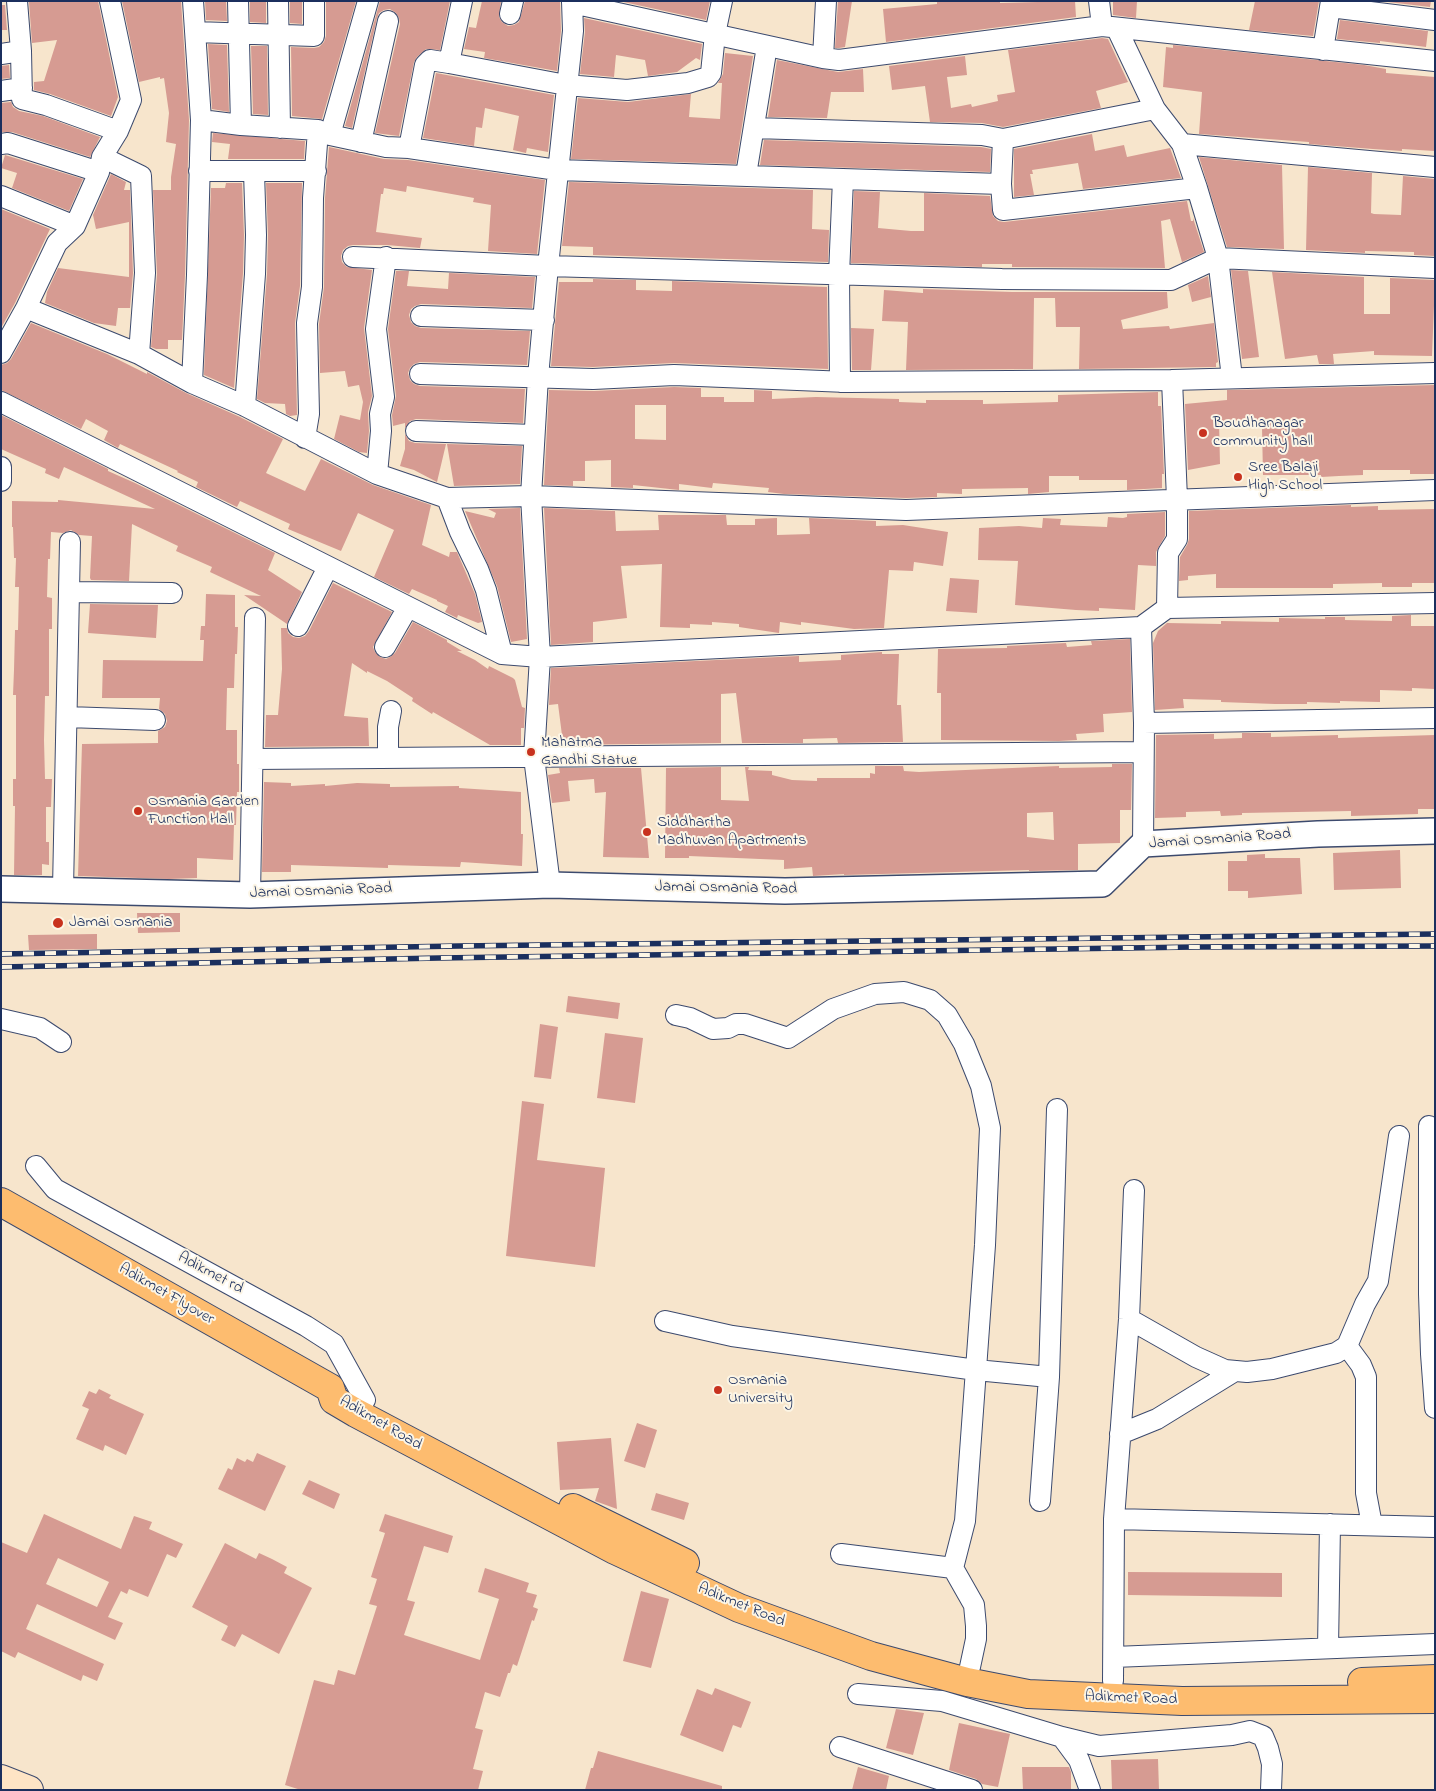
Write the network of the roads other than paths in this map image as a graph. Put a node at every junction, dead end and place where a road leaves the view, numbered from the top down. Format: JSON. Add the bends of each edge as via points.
{"nodes":[{"id":1,"x":10,"y":1,"type":"edge"},
{"id":2,"x":17,"y":1,"type":"edge"},
{"id":3,"x":110,"y":1,"type":"edge"},
{"id":4,"x":194,"y":1,"type":"edge"},
{"id":5,"x":238,"y":1,"type":"edge"},
{"id":6,"x":278,"y":1,"type":"edge"},
{"id":7,"x":314,"y":1,"type":"edge"},
{"id":8,"x":368,"y":1,"type":"edge"},
{"id":9,"x":462,"y":1,"type":"edge"},
{"id":10,"x":722,"y":1,"type":"edge"},
{"id":11,"x":826,"y":1,"type":"edge"},
{"id":12,"x":1100,"y":1,"type":"edge"},
{"id":13,"x":1,"y":2,"type":"edge"},
{"id":14,"x":572,"y":2,"type":"edge"},
{"id":15,"x":1331,"y":4,"type":"edge"},
{"id":16,"x":1435,"y":20,"type":"edge"},
{"id":17,"x":388,"y":21,"type":"dead end"},
{"id":18,"x":1109,"y":27,"type":"junction"},
{"id":19,"x":195,"y":32,"type":"junction"},
{"id":20,"x":239,"y":32,"type":"junction"},
{"id":21,"x":715,"y":34,"type":"junction"},
{"id":22,"x":279,"y":35,"type":"junction"},
{"id":23,"x":767,"y":46,"type":"junction"},
{"id":24,"x":1323,"y":50,"type":"junction"},
{"id":25,"x":21,"y":52,"type":"junction"},
{"id":26,"x":1,"y":54,"type":"edge"},
{"id":27,"x":823,"y":58,"type":"junction"},
{"id":28,"x":1435,"y":60,"type":"edge"},
{"id":29,"x":449,"y":63,"type":"junction"},
{"id":30,"x":566,"y":85,"type":"junction"},
{"id":31,"x":22,"y":88,"type":"junction"},
{"id":32,"x":1,"y":90,"type":"edge"},
{"id":33,"x":1155,"y":109,"type":"junction"},
{"id":34,"x":201,"y":120,"type":"junction"},
{"id":35,"x":242,"y":125,"type":"junction"},
{"id":36,"x":280,"y":128,"type":"junction"},
{"id":37,"x":754,"y":128,"type":"junction"},
{"id":38,"x":118,"y":131,"type":"junction"},
{"id":39,"x":324,"y":132,"type":"junction"},
{"id":40,"x":1003,"y":139,"type":"junction"},
{"id":41,"x":361,"y":142,"type":"junction"},
{"id":42,"x":1,"y":144,"type":"edge"},
{"id":43,"x":1182,"y":144,"type":"junction"},
{"id":44,"x":409,"y":148,"type":"junction"},
{"id":45,"x":100,"y":164,"type":"junction"},
{"id":46,"x":1435,"y":167,"type":"edge"},
{"id":47,"x":557,"y":170,"type":"junction"},
{"id":48,"x":199,"y":171,"type":"junction"},
{"id":49,"x":316,"y":171,"type":"junction"},
{"id":50,"x":254,"y":172,"type":"junction"},
{"id":51,"x":746,"y":175,"type":"junction"},
{"id":52,"x":843,"y":179,"type":"junction"},
{"id":53,"x":1001,"y":184,"type":"junction"},
{"id":54,"x":1197,"y":188,"type":"junction"},
{"id":55,"x":1,"y":196,"type":"edge"},
{"id":56,"x":75,"y":226,"type":"junction"},
{"id":57,"x":353,"y":256,"type":"dead end"},
{"id":58,"x":386,"y":257,"type":"junction"},
{"id":59,"x":1218,"y":258,"type":"junction"},
{"id":60,"x":548,"y":266,"type":"junction"},
{"id":61,"x":1435,"y":268,"type":"edge"},
{"id":62,"x":839,"y":275,"type":"junction"},
{"id":63,"x":26,"y":308,"type":"junction"},
{"id":64,"x":421,"y":316,"type":"dead end"},
{"id":65,"x":544,"y":320,"type":"junction"},
{"id":66,"x":1,"y":353,"type":"edge"},
{"id":67,"x":139,"y":354,"type":"junction"},
{"id":68,"x":1435,"y":373,"type":"edge"},
{"id":69,"x":420,"y":374,"type":"dead end"},
{"id":70,"x":538,"y":377,"type":"junction"},
{"id":71,"x":1232,"y":378,"type":"junction"},
{"id":72,"x":1172,"y":380,"type":"junction"},
{"id":73,"x":840,"y":382,"type":"junction"},
{"id":74,"x":192,"y":383,"type":"junction"},
{"id":75,"x":1,"y":402,"type":"edge"},
{"id":76,"x":245,"y":406,"type":"junction"},
{"id":77,"x":416,"y":431,"type":"dead end"},
{"id":78,"x":534,"y":436,"type":"junction"},
{"id":79,"x":305,"y":438,"type":"junction"},
{"id":80,"x":1,"y":467,"type":"edge"},
{"id":81,"x":377,"y":474,"type":"junction"},
{"id":82,"x":1,"y":481,"type":"edge"},
{"id":83,"x":1435,"y":490,"type":"edge"},
{"id":84,"x":531,"y":496,"type":"junction"},
{"id":85,"x":447,"y":498,"type":"junction"},
{"id":86,"x":1177,"y":499,"type":"junction"},
{"id":87,"x":70,"y":542,"type":"dead end"},
{"id":88,"x":328,"y":567,"type":"junction"},
{"id":89,"x":69,"y":592,"type":"junction"},
{"id":90,"x":172,"y":593,"type":"dead end"},
{"id":91,"x":1435,"y":603,"type":"edge"},
{"id":92,"x":408,"y":607,"type":"junction"},
{"id":93,"x":1167,"y":608,"type":"junction"},
{"id":94,"x":256,"y":618,"type":"dead end"},
{"id":95,"x":298,"y":626,"type":"dead end"},
{"id":96,"x":1141,"y":627,"type":"junction"},
{"id":97,"x":385,"y":647,"type":"dead end"},
{"id":98,"x":502,"y":654,"type":"junction"},
{"id":99,"x":540,"y":656,"type":"junction"},
{"id":100,"x":392,"y":711,"type":"dead end"},
{"id":101,"x":67,"y":717,"type":"junction"},
{"id":102,"x":1435,"y":718,"type":"edge"},
{"id":103,"x":155,"y":720,"type":"dead end"},
{"id":104,"x":1144,"y":723,"type":"junction"},
{"id":105,"x":1144,"y":752,"type":"junction"},
{"id":106,"x":534,"y":757,"type":"junction"},
{"id":107,"x":388,"y":758,"type":"junction"},
{"id":108,"x":253,"y":759,"type":"junction"},
{"id":109,"x":1435,"y":832,"type":"edge"},
{"id":110,"x":1143,"y":844,"type":"junction"},
{"id":111,"x":550,"y":885,"type":"junction"},
{"id":112,"x":1,"y":889,"type":"edge"},
{"id":113,"x":63,"y":889,"type":"junction"},
{"id":114,"x":250,"y":895,"type":"junction"},
{"id":115,"x":676,"y":1016,"type":"dead end"},
{"id":116,"x":1,"y":1019,"type":"edge"},
{"id":117,"x":61,"y":1042,"type":"dead end"},
{"id":118,"x":1057,"y":1110,"type":"dead end"},
{"id":119,"x":1429,"y":1126,"type":"dead end"},
{"id":120,"x":1399,"y":1136,"type":"dead end"},
{"id":121,"x":36,"y":1166,"type":"dead end"},
{"id":122,"x":1134,"y":1190,"type":"dead end"},
{"id":123,"x":1,"y":1202,"type":"edge"},
{"id":124,"x":1129,"y":1319,"type":"junction"},
{"id":125,"x":665,"y":1321,"type":"dead end"},
{"id":126,"x":1347,"y":1346,"type":"junction"},
{"id":127,"x":976,"y":1370,"type":"junction"},
{"id":128,"x":1234,"y":1371,"type":"junction"},
{"id":129,"x":1049,"y":1377,"type":"junction"},
{"id":130,"x":324,"y":1384,"type":"junction"},
{"id":131,"x":365,"y":1400,"type":"junction"},
{"id":132,"x":1435,"y":1408,"type":"edge"},
{"id":133,"x":1120,"y":1434,"type":"junction"},
{"id":134,"x":1040,"y":1501,"type":"dead end"},
{"id":135,"x":1114,"y":1519,"type":"junction"},
{"id":136,"x":1330,"y":1524,"type":"junction"},
{"id":137,"x":1372,"y":1525,"type":"junction"},
{"id":138,"x":1435,"y":1526,"type":"edge"},
{"id":139,"x":841,"y":1554,"type":"dead end"},
{"id":140,"x":953,"y":1568,"type":"junction"},
{"id":141,"x":1435,"y":1644,"type":"edge"},
{"id":142,"x":1328,"y":1648,"type":"junction"},
{"id":143,"x":970,"y":1667,"type":"junction"},
{"id":144,"x":1114,"y":1669,"type":"junction"},
{"id":145,"x":1435,"y":1679,"type":"edge"},
{"id":146,"x":858,"y":1694,"type":"dead end"},
{"id":147,"x":1435,"y":1699,"type":"edge"},
{"id":148,"x":1062,"y":1737,"type":"junction"},
{"id":149,"x":840,"y":1747,"type":"dead end"},
{"id":150,"x":1,"y":1779,"type":"edge"},
{"id":151,"x":29,"y":1790,"type":"edge"},
{"id":152,"x":972,"y":1790,"type":"edge"},
{"id":153,"x":1090,"y":1790,"type":"edge"},
{"id":154,"x":1271,"y":1790,"type":"edge"}],
"edges":[{"from":1,"to":13,"type":"street"},
{"from":2,"to":25,"type":"street"},
{"from":3,"to":38,"type":"street","via":[[131,100]]},
{"from":4,"to":19,"type":"street"},
{"from":5,"to":20,"type":"street"},
{"from":6,"to":22,"type":"street"},
{"from":7,"to":22,"type":"street","via":[[314,36]]},
{"from":8,"to":39,"type":"street"},
{"from":9,"to":29,"type":"street"},
{"from":10,"to":21,"type":"street"},
{"from":11,"to":27,"type":"street"},
{"from":12,"to":18,"type":"street"},
{"from":14,"to":21,"type":"street"},
{"from":14,"to":30,"type":"street","via":[[573,31]]},
{"from":15,"to":16,"type":"street"},
{"from":15,"to":24,"type":"street"},
{"from":17,"to":41,"type":"street"},
{"from":18,"to":24,"type":"street"},
{"from":18,"to":27,"type":"street","via":[[840,60]]},
{"from":18,"to":33,"type":"street"},
{"from":19,"to":20,"type":"street"},
{"from":19,"to":34,"type":"street"},
{"from":20,"to":22,"type":"street"},
{"from":20,"to":35,"type":"street"},
{"from":21,"to":23,"type":"street"},
{"from":21,"to":30,"type":"street","via":[[708,77],[688,83],[627,90]]},
{"from":22,"to":36,"type":"street"},
{"from":23,"to":27,"type":"street"},
{"from":23,"to":37,"type":"street"},
{"from":24,"to":28,"type":"street"},
{"from":25,"to":26,"type":"street"},
{"from":25,"to":31,"type":"street"},
{"from":29,"to":30,"type":"street"},
{"from":29,"to":44,"type":"street","via":[[430,60],[425,65]]},
{"from":30,"to":47,"type":"street"},
{"from":31,"to":32,"type":"street"},
{"from":31,"to":38,"type":"street","via":[[22,100],[46,105]]},
{"from":33,"to":40,"type":"street"},
{"from":33,"to":43,"type":"street"},
{"from":34,"to":35,"type":"street"},
{"from":34,"to":48,"type":"street"},
{"from":35,"to":36,"type":"street"},
{"from":36,"to":39,"type":"street"},
{"from":37,"to":40,"type":"street","via":[[982,134]]},
{"from":37,"to":51,"type":"street"},
{"from":38,"to":45,"type":"street"},
{"from":39,"to":41,"type":"street"},
{"from":39,"to":49,"type":"street"},
{"from":40,"to":53,"type":"street"},
{"from":41,"to":44,"type":"street"},
{"from":42,"to":45,"type":"street"},
{"from":43,"to":46,"type":"street"},
{"from":43,"to":54,"type":"street"},
{"from":44,"to":47,"type":"street"},
{"from":45,"to":56,"type":"street"},
{"from":45,"to":67,"type":"street","via":[[141,176],[145,273]]},
{"from":47,"to":51,"type":"street"},
{"from":47,"to":60,"type":"street"},
{"from":48,"to":50,"type":"street"},
{"from":48,"to":74,"type":"street"},
{"from":49,"to":50,"type":"street"},
{"from":49,"to":79,"type":"street","via":[[312,287],[307,323],[309,414]]},
{"from":50,"to":76,"type":"street","via":[[255,274]]},
{"from":51,"to":52,"type":"street"},
{"from":52,"to":53,"type":"street"},
{"from":52,"to":62,"type":"street"},
{"from":53,"to":54,"type":"street","via":[[1003,210]]},
{"from":54,"to":59,"type":"street"},
{"from":55,"to":56,"type":"street"},
{"from":56,"to":63,"type":"street","via":[[57,243]]},
{"from":57,"to":58,"type":"street"},
{"from":58,"to":60,"type":"street"},
{"from":58,"to":81,"type":"street","via":[[376,329],[384,397]]},
{"from":59,"to":61,"type":"street"},
{"from":59,"to":62,"type":"street","via":[[1171,280]]},
{"from":59,"to":71,"type":"street"},
{"from":60,"to":62,"type":"street"},
{"from":60,"to":65,"type":"street"},
{"from":62,"to":73,"type":"street"},
{"from":63,"to":66,"type":"street"},
{"from":63,"to":67,"type":"street"},
{"from":64,"to":65,"type":"street"},
{"from":65,"to":70,"type":"street"},
{"from":67,"to":74,"type":"street"},
{"from":68,"to":71,"type":"street"},
{"from":69,"to":70,"type":"street"},
{"from":70,"to":73,"type":"street","via":[[593,379],[674,375]]},
{"from":70,"to":78,"type":"street"},
{"from":71,"to":72,"type":"street"},
{"from":72,"to":73,"type":"street"},
{"from":72,"to":86,"type":"street"},
{"from":74,"to":76,"type":"street"},
{"from":75,"to":88,"type":"street"},
{"from":76,"to":79,"type":"street"},
{"from":77,"to":78,"type":"street"},
{"from":78,"to":84,"type":"street"},
{"from":79,"to":81,"type":"street"},
{"from":80,"to":82,"type":"street"},
{"from":81,"to":85,"type":"street"},
{"from":83,"to":86,"type":"street"},
{"from":84,"to":85,"type":"street"},
{"from":84,"to":86,"type":"street","via":[[906,510]]},
{"from":84,"to":99,"type":"street"},
{"from":85,"to":98,"type":"street","via":[[486,590]]},
{"from":86,"to":93,"type":"street","via":[[1177,539],[1168,554]]},
{"from":87,"to":89,"type":"street"},
{"from":88,"to":92,"type":"street"},
{"from":88,"to":95,"type":"street"},
{"from":89,"to":90,"type":"street"},
{"from":89,"to":101,"type":"street"},
{"from":91,"to":93,"type":"street"},
{"from":92,"to":97,"type":"street"},
{"from":92,"to":98,"type":"street"},
{"from":93,"to":96,"type":"street"},
{"from":94,"to":108,"type":"street"},
{"from":96,"to":99,"type":"street"},
{"from":96,"to":104,"type":"street"},
{"from":98,"to":99,"type":"street"},
{"from":99,"to":106,"type":"street"},
{"from":100,"to":107,"type":"street","via":[[388,727]]},
{"from":101,"to":103,"type":"street"},
{"from":101,"to":113,"type":"street"},
{"from":102,"to":104,"type":"street"},
{"from":104,"to":105,"type":"street"},
{"from":105,"to":106,"type":"street"},
{"from":105,"to":110,"type":"street"},
{"from":106,"to":107,"type":"street"},
{"from":106,"to":111,"type":"street"},
{"from":107,"to":108,"type":"street"},
{"from":108,"to":114,"type":"street"},
{"from":109,"to":110,"type":"street","name":"Jamai Osmania Road","via":[[1318,834]]},
{"from":110,"to":111,"type":"street","name":"Jamai Osmania Road","via":[[1102,884],[785,891]]},
{"from":111,"to":114,"type":"street","name":"Jamai Osmania Road"},
{"from":112,"to":113,"type":"street","name":"Jamai Osmania Road"},
{"from":113,"to":114,"type":"street","name":"Jamai Osmania Road"},
{"from":115,"to":127,"type":"street","via":[[690,1018],[713,1029],[745,1024],[788,1038],[833,1009],[875,994],[904,992],[930,1000],[947,1015],[964,1044],[977,1078],[990,1128]]},
{"from":116,"to":117,"type":"street","via":[[40,1028]]},
{"from":118,"to":129,"type":"street"},
{"from":119,"to":132,"type":"street","via":[[1430,1337]]},
{"from":120,"to":126,"type":"street","via":[[1378,1281]]},
{"from":121,"to":131,"type":"street","name":"Adikmet rd","via":[[54,1189],[334,1344]]},
{"from":122,"to":124,"type":"street"},
{"from":123,"to":130,"type":"main road","name":"Adikmet Flyover"},
{"from":124,"to":128,"type":"street","via":[[1196,1356]]},
{"from":124,"to":133,"type":"street"},
{"from":125,"to":127,"type":"street","via":[[732,1336]]},
{"from":126,"to":128,"type":"street","via":[[1336,1353],[1272,1369]]},
{"from":126,"to":137,"type":"street","via":[[1366,1377],[1366,1493]]},
{"from":127,"to":129,"type":"street"},
{"from":127,"to":140,"type":"street","via":[[965,1521]]},
{"from":128,"to":133,"type":"street","via":[[1157,1419]]},
{"from":129,"to":134,"type":"street"},
{"from":130,"to":131,"type":"main road","name":"Adikmet Road","via":[[342,1386]]},
{"from":130,"to":147,"type":"main road","name":"Adikmet Road","via":[[334,1400],[356,1413],[615,1550],[739,1608],[871,1656],[967,1682],[1028,1694],[1182,1701]]},
{"from":131,"to":143,"type":"main road","name":"Adikmet Road","via":[[531,1489],[737,1589],[875,1643]]},
{"from":133,"to":135,"type":"street"},
{"from":135,"to":136,"type":"street"},
{"from":135,"to":144,"type":"street"},
{"from":136,"to":137,"type":"street"},
{"from":136,"to":142,"type":"street"},
{"from":137,"to":138,"type":"street"},
{"from":139,"to":140,"type":"street"},
{"from":140,"to":143,"type":"street","via":[[974,1605],[976,1632]]},
{"from":141,"to":142,"type":"street"},
{"from":142,"to":144,"type":"street"},
{"from":143,"to":144,"type":"main road","name":"Adikmet Road","via":[[1030,1679]]},
{"from":144,"to":145,"type":"main road","name":"Adikmet Road","via":[[1271,1685]]},
{"from":146,"to":148,"type":"street","via":[[942,1701]]},
{"from":148,"to":153,"type":"street","via":[[1080,1760]]},
{"from":148,"to":154,"type":"street","via":[[1098,1746],[1250,1732],[1263,1736],[1268,1748],[1272,1764]]},
{"from":149,"to":152,"type":"street"},
{"from":150,"to":151,"type":"main road"}]}
